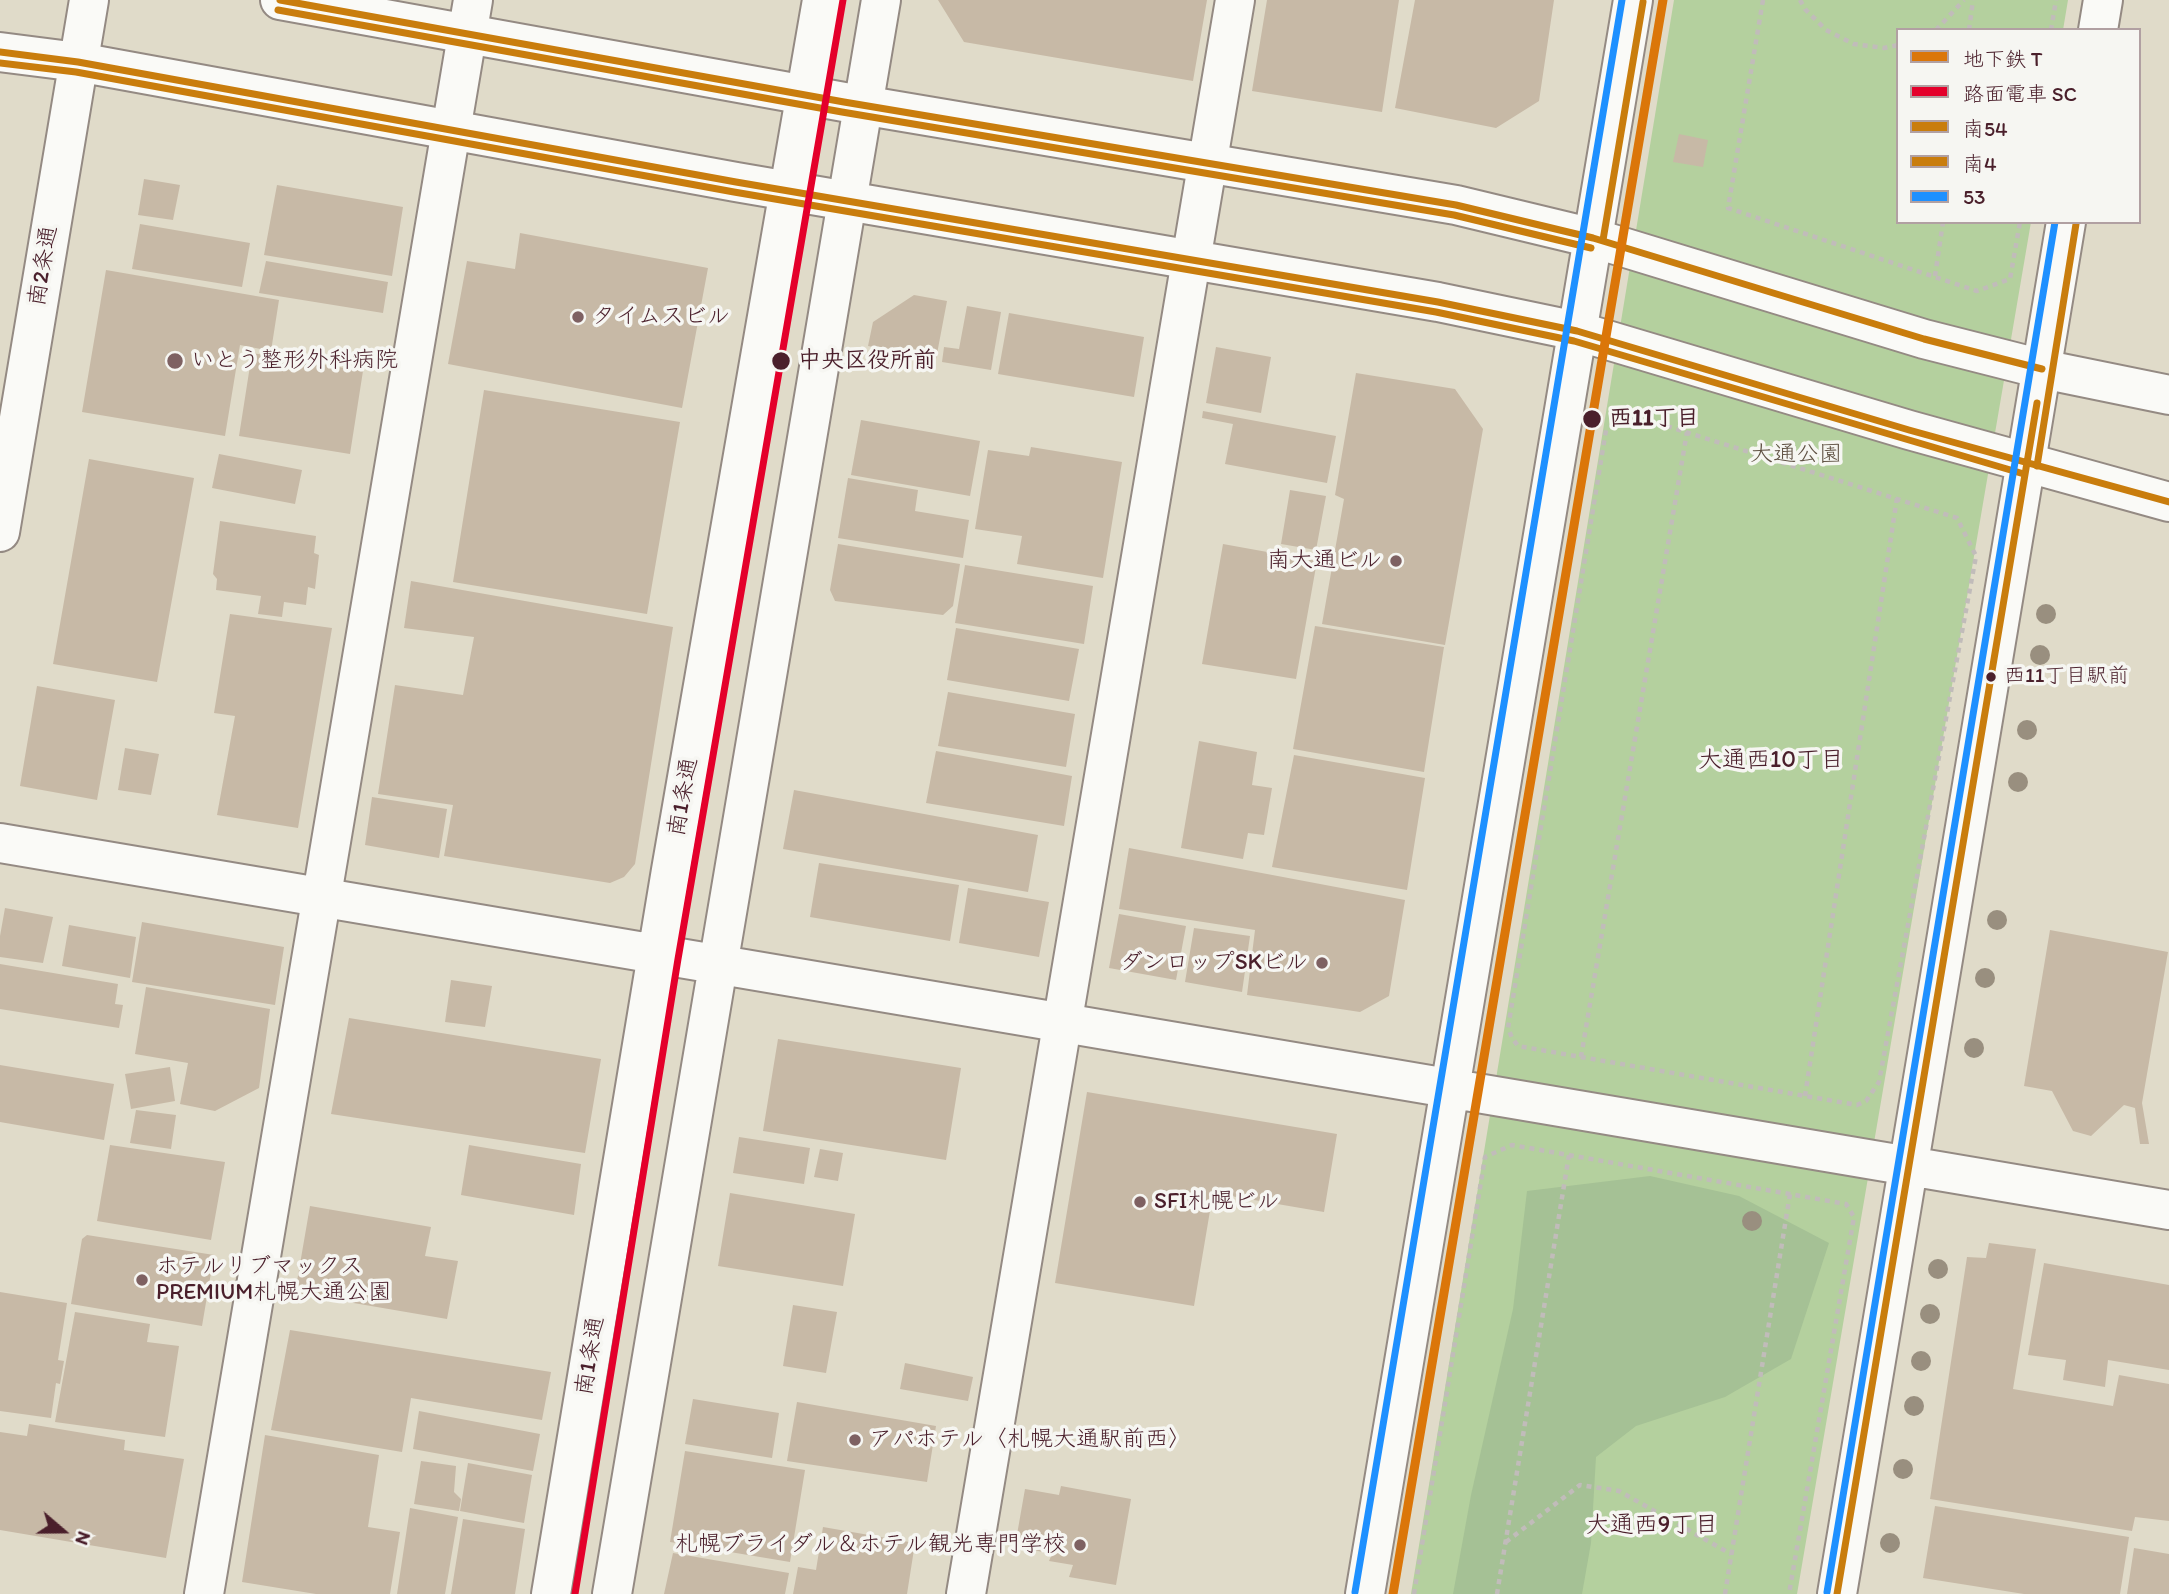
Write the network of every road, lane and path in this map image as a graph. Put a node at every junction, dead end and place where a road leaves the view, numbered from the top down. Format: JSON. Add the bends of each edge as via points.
{"nodes":[{"id":1,"x":89,"y":0,"type":"edge"},
{"id":2,"x":280,"y":0,"type":"edge"},
{"id":3,"x":822,"y":0,"type":"edge"},
{"id":4,"x":881,"y":0,"type":"edge"},
{"id":5,"x":1235,"y":0,"type":"edge"},
{"id":6,"x":1633,"y":0,"type":"edge"},
{"id":7,"x":1763,"y":0,"type":"edge"},
{"id":8,"x":1800,"y":0,"type":"edge"},
{"id":9,"x":1964,"y":0,"type":"edge"},
{"id":10,"x":1973,"y":0,"type":"edge"},
{"id":11,"x":2056,"y":0,"type":"edge"},
{"id":12,"x":2103,"y":0,"type":"edge"},
{"id":13,"x":470,"y":18,"type":"edge"},
{"id":14,"x":1938,"y":28,"type":"edge"},
{"id":15,"x":1969,"y":28,"type":"edge"},
{"id":16,"x":2051,"y":28,"type":"edge"},
{"id":17,"x":2098,"y":28,"type":"edge"},
{"id":18,"x":1896,"y":45,"type":"edge"},
{"id":19,"x":0,"y":52,"type":"edge"},
{"id":20,"x":78,"y":62,"type":"junction"},
{"id":21,"x":806,"y":95,"type":"junction"},
{"id":22,"x":863,"y":106,"type":"junction"},
{"id":23,"x":450,"y":130,"type":"junction"},
{"id":24,"x":1209,"y":164,"type":"junction"},
{"id":25,"x":789,"y":191,"type":"junction"},
{"id":26,"x":846,"y":201,"type":"junction"},
{"id":27,"x":1943,"y":224,"type":"edge"},
{"id":28,"x":2020,"y":224,"type":"edge"},
{"id":29,"x":2066,"y":224,"type":"edge"},
{"id":30,"x":1593,"y":238,"type":"junction"},
{"id":31,"x":1192,"y":261,"type":"junction"},
{"id":32,"x":1935,"y":276,"type":"junction"},
{"id":33,"x":1577,"y":331,"type":"junction"},
{"id":34,"x":2042,"y":369,"type":"junction"},
{"id":35,"x":2169,"y":395,"type":"edge"},
{"id":36,"x":1687,"y":432,"type":"junction"},
{"id":37,"x":2027,"y":464,"type":"junction"},
{"id":38,"x":1897,"y":498,"type":"junction"},
{"id":39,"x":2169,"y":502,"type":"edge"},
{"id":40,"x":0,"y":532,"type":"edge"},
{"id":41,"x":0,"y":843,"type":"edge"},
{"id":42,"x":321,"y":899,"type":"junction"},
{"id":43,"x":657,"y":955,"type":"junction"},
{"id":44,"x":718,"y":966,"type":"junction"},
{"id":45,"x":1060,"y":1023,"type":"junction"},
{"id":46,"x":1581,"y":1057,"type":"junction"},
{"id":47,"x":1449,"y":1088,"type":"junction"},
{"id":48,"x":1805,"y":1096,"type":"junction"},
{"id":49,"x":1569,"y":1155,"type":"junction"},
{"id":50,"x":1909,"y":1166,"type":"junction"},
{"id":51,"x":1790,"y":1194,"type":"junction"},
{"id":52,"x":2169,"y":1210,"type":"edge"},
{"id":53,"x":1505,"y":1542,"type":"junction"},
{"id":54,"x":1731,"y":1554,"type":"junction"},
{"id":55,"x":204,"y":1594,"type":"edge"},
{"id":56,"x":551,"y":1594,"type":"edge"},
{"id":57,"x":612,"y":1594,"type":"edge"},
{"id":58,"x":966,"y":1594,"type":"edge"},
{"id":59,"x":1365,"y":1594,"type":"edge"},
{"id":60,"x":1414,"y":1594,"type":"edge"},
{"id":61,"x":1497,"y":1594,"type":"edge"},
{"id":62,"x":1724,"y":1594,"type":"edge"},
{"id":63,"x":1789,"y":1594,"type":"edge"},
{"id":64,"x":1837,"y":1594,"type":"edge"}],
"edges":[{"from":1,"to":20,"type":"main road","name":"南2条通"},
{"from":2,"to":13,"type":"main road"},
{"from":3,"to":21,"type":"main road","name":"南1条通"},
{"from":4,"to":22,"type":"main road"},
{"from":5,"to":24,"type":"main road"},
{"from":6,"to":30,"type":"main road"},
{"from":7,"to":32,"type":"path","via":[[1728,208]]},
{"from":8,"to":18,"type":"path","via":[[1826,30],[1854,44]]},
{"from":9,"to":14,"type":"path"},
{"from":10,"to":15,"type":"path"},
{"from":11,"to":16,"type":"path"},
{"from":12,"to":17,"type":"main road"},
{"from":13,"to":21,"type":"main road"},
{"from":13,"to":23,"type":"main road"},
{"from":19,"to":20,"type":"main road"},
{"from":20,"to":23,"type":"main road"},
{"from":20,"to":40,"type":"main road","name":"南2条通"},
{"from":21,"to":22,"type":"main road"},
{"from":21,"to":25,"type":"main road","name":"南1条通"},
{"from":22,"to":24,"type":"main road"},
{"from":22,"to":26,"type":"main road"},
{"from":23,"to":25,"type":"main road"},
{"from":23,"to":42,"type":"main road"},
{"from":24,"to":30,"type":"main road","via":[[1456,205]]},
{"from":24,"to":31,"type":"main road"},
{"from":25,"to":26,"type":"main road"},
{"from":25,"to":43,"type":"main road","name":"南1条通"},
{"from":26,"to":31,"type":"main road"},
{"from":26,"to":44,"type":"main road"},
{"from":27,"to":32,"type":"path"},
{"from":28,"to":32,"type":"path","via":[[2010,279],[1977,291]]},
{"from":29,"to":34,"type":"main road"},
{"from":30,"to":33,"type":"main road"},
{"from":30,"to":34,"type":"main road","via":[[1924,339]]},
{"from":31,"to":33,"type":"main road","via":[[1438,302]]},
{"from":31,"to":45,"type":"main road"},
{"from":33,"to":37,"type":"main road"},
{"from":33,"to":47,"type":"main road"},
{"from":34,"to":35,"type":"main road"},
{"from":34,"to":37,"type":"main road"},
{"from":36,"to":38,"type":"path"},
{"from":36,"to":46,"type":"path"},
{"from":36,"to":46,"type":"path","via":[[1628,417],[1606,430],[1508,1028],[1518,1046]]},
{"from":37,"to":39,"type":"main road"},
{"from":37,"to":50,"type":"main road"},
{"from":38,"to":48,"type":"path"},
{"from":38,"to":48,"type":"path","via":[[1957,518],[1976,556],[1880,1082],[1866,1101],[1857,1105]]},
{"from":41,"to":42,"type":"main road"},
{"from":42,"to":43,"type":"main road"},
{"from":42,"to":55,"type":"main road"},
{"from":43,"to":44,"type":"main road"},
{"from":43,"to":56,"type":"main road","name":"南1条通"},
{"from":44,"to":45,"type":"main road"},
{"from":44,"to":57,"type":"main road"},
{"from":45,"to":47,"type":"main road"},
{"from":45,"to":58,"type":"main road"},
{"from":46,"to":48,"type":"path"},
{"from":47,"to":50,"type":"main road"},
{"from":47,"to":59,"type":"main road"},
{"from":49,"to":51,"type":"path"},
{"from":49,"to":53,"type":"path"},
{"from":49,"to":60,"type":"path","via":[[1512,1145],[1485,1157]]},
{"from":50,"to":52,"type":"main road"},
{"from":50,"to":64,"type":"main road"},
{"from":51,"to":54,"type":"path"},
{"from":51,"to":63,"type":"path","via":[[1846,1204],[1854,1217]]},
{"from":53,"to":54,"type":"path","via":[[1580,1485],[1619,1491]]},
{"from":53,"to":61,"type":"path"},
{"from":54,"to":62,"type":"path"}]}
